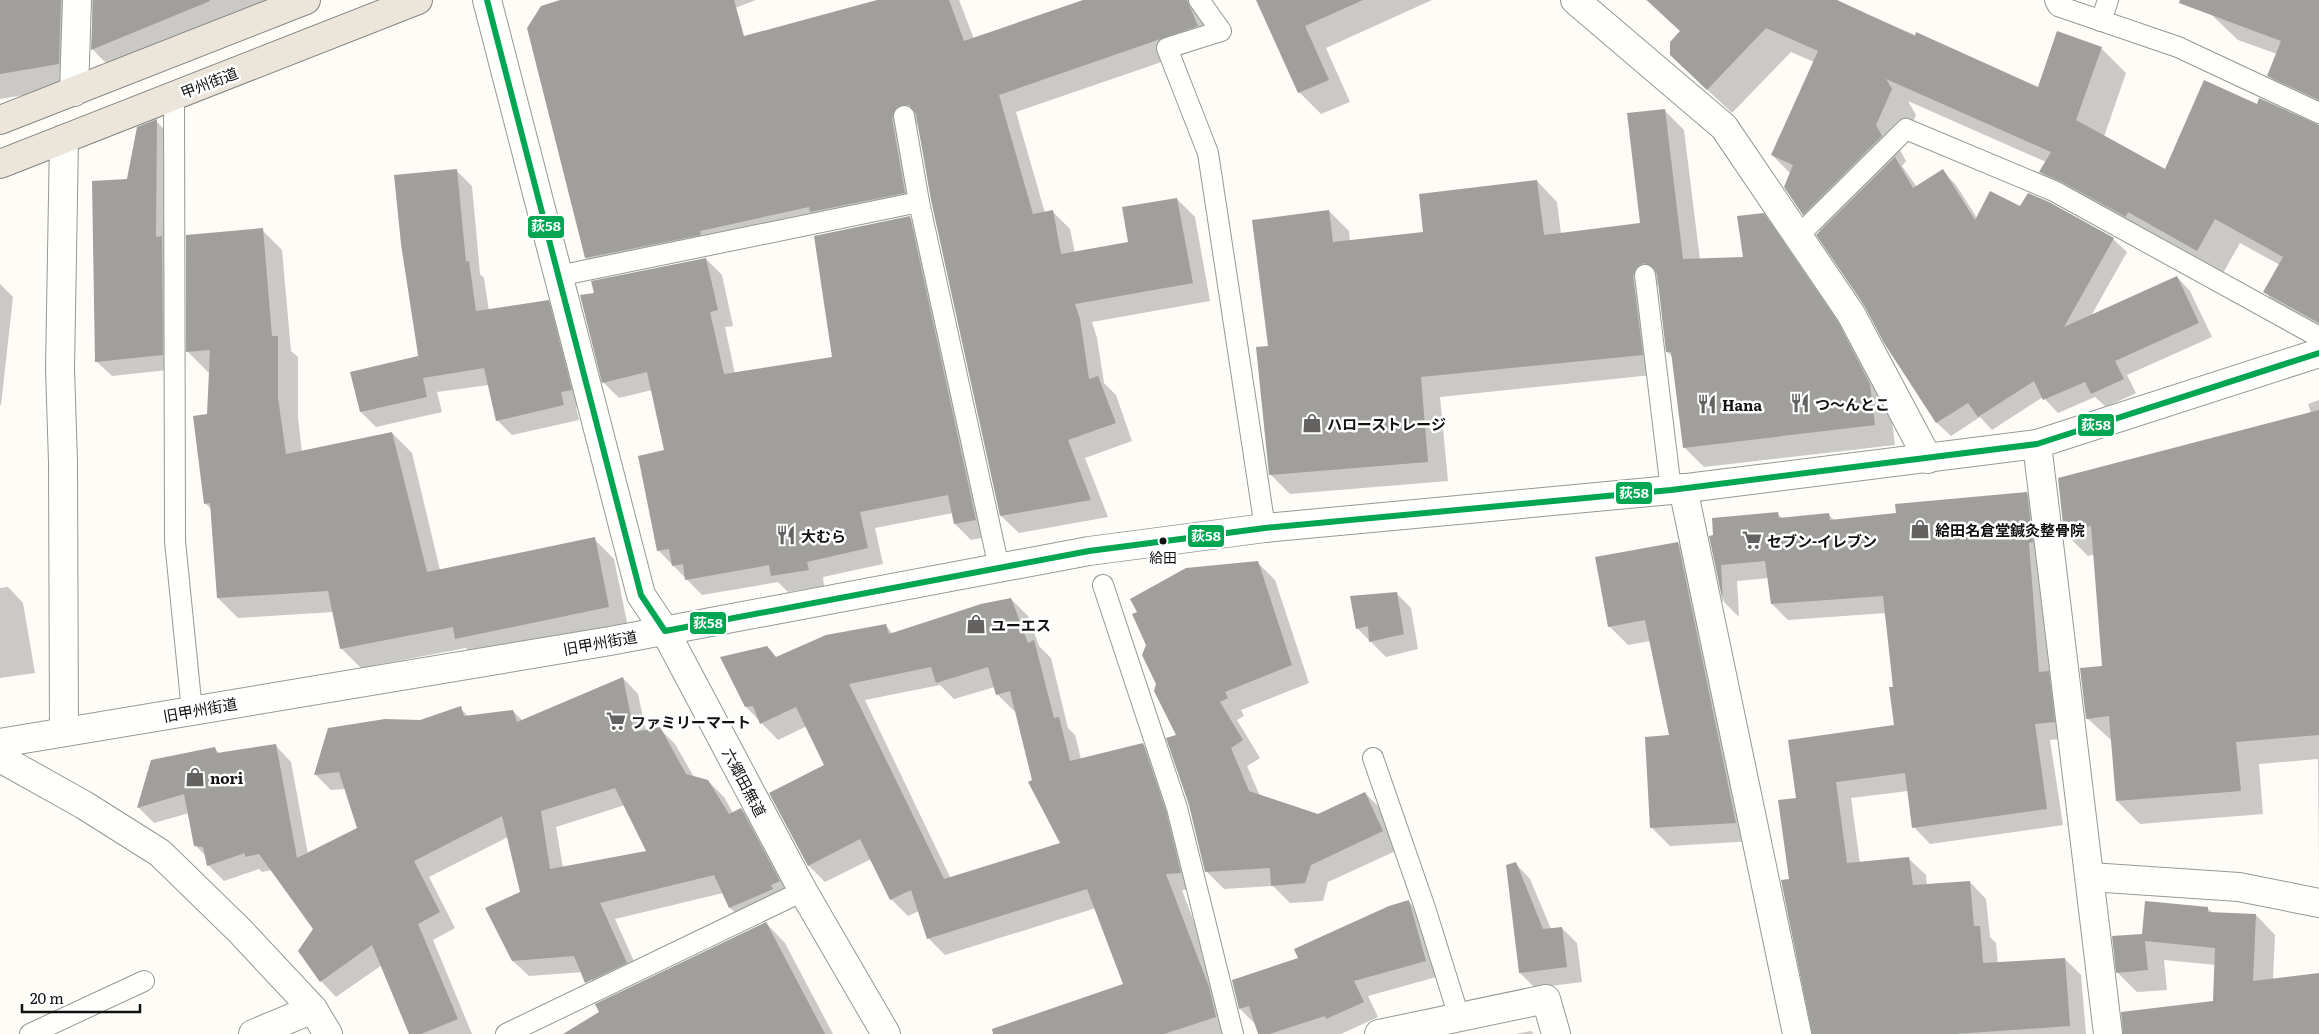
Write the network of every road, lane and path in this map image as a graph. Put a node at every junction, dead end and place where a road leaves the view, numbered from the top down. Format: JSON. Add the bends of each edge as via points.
{"nodes":[{"id":1,"x":77,"y":0,"type":"edge"},
{"id":2,"x":306,"y":0,"type":"edge"},
{"id":3,"x":418,"y":0,"type":"edge"},
{"id":4,"x":487,"y":0,"type":"edge"},
{"id":5,"x":1200,"y":0,"type":"edge"},
{"id":6,"x":1575,"y":0,"type":"edge"},
{"id":7,"x":2055,"y":0,"type":"edge"},
{"id":8,"x":2108,"y":0,"type":"edge"},
{"id":9,"x":2101,"y":21,"type":"junction"},
{"id":10,"x":74,"y":92,"type":"junction"},
{"id":11,"x":174,"y":96,"type":"junction"},
{"id":12,"x":2319,"y":113,"type":"edge"},
{"id":13,"x":904,"y":116,"type":"dead end"},
{"id":14,"x":0,"y":120,"type":"edge"},
{"id":15,"x":64,"y":139,"type":"junction"},
{"id":16,"x":0,"y":164,"type":"edge"},
{"id":17,"x":919,"y":202,"type":"junction"},
{"id":18,"x":1798,"y":236,"type":"junction"},
{"id":19,"x":1645,"y":275,"type":"dead end"},
{"id":20,"x":558,"y":276,"type":"junction"},
{"id":21,"x":2319,"y":337,"type":"edge"},
{"id":22,"x":2319,"y":353,"type":"edge"},
{"id":23,"x":2037,"y":444,"type":"junction"},
{"id":24,"x":1928,"y":459,"type":"junction"},
{"id":25,"x":1677,"y":489,"type":"junction"},
{"id":26,"x":1265,"y":528,"type":"junction"},
{"id":27,"x":999,"y":568,"type":"junction"},
{"id":28,"x":1103,"y":585,"type":"dead end"},
{"id":29,"x":665,"y":631,"type":"junction"},
{"id":30,"x":192,"y":711,"type":"junction"},
{"id":31,"x":64,"y":732,"type":"junction"},
{"id":32,"x":0,"y":743,"type":"edge"},
{"id":33,"x":0,"y":758,"type":"edge"},
{"id":34,"x":1373,"y":758,"type":"dead end"},
{"id":35,"x":2090,"y":877,"type":"junction"},
{"id":36,"x":802,"y":891,"type":"junction"},
{"id":37,"x":2319,"y":903,"type":"edge"},
{"id":38,"x":144,"y":981,"type":"dead end"},
{"id":39,"x":313,"y":1009,"type":"junction"},
{"id":40,"x":1459,"y":1017,"type":"junction"},
{"id":41,"x":30,"y":1034,"type":"edge"},
{"id":42,"x":253,"y":1034,"type":"edge"},
{"id":43,"x":328,"y":1034,"type":"edge"},
{"id":44,"x":506,"y":1034,"type":"edge"},
{"id":45,"x":886,"y":1034,"type":"edge"},
{"id":46,"x":1233,"y":1034,"type":"edge"},
{"id":47,"x":1379,"y":1034,"type":"edge"},
{"id":48,"x":1556,"y":1034,"type":"edge"},
{"id":49,"x":1797,"y":1034,"type":"edge"},
{"id":50,"x":2108,"y":1034,"type":"edge"}],
"edges":[{"from":1,"to":10,"type":"street"},
{"from":2,"to":10,"type":"highway"},
{"from":3,"to":11,"type":"highway","name":"甲州街道"},
{"from":4,"to":20,"type":"street","name":"六郷田無道"},
{"from":5,"to":26,"type":"lane","via":[[1221,31],[1167,48],[1208,153]]},
{"from":6,"to":18,"type":"street","via":[[1724,127]]},
{"from":7,"to":9,"type":"lane","via":[[2058,6]]},
{"from":8,"to":9,"type":"lane"},
{"from":9,"to":12,"type":"lane","via":[[2178,47]]},
{"from":10,"to":14,"type":"highway"},
{"from":11,"to":15,"type":"highway","name":"甲州街道"},
{"from":11,"to":30,"type":"lane","via":[[176,541]]},
{"from":13,"to":17,"type":"lane"},
{"from":15,"to":16,"type":"highway","name":"甲州街道"},
{"from":15,"to":31,"type":"street","via":[[60,369]]},
{"from":17,"to":20,"type":"lane"},
{"from":17,"to":27,"type":"lane"},
{"from":18,"to":21,"type":"lane","via":[[1906,129],[2054,190]]},
{"from":18,"to":24,"type":"street","via":[[1850,314]]},
{"from":19,"to":25,"type":"lane"},
{"from":20,"to":29,"type":"street","name":"六郷田無道","via":[[641,595]]},
{"from":22,"to":23,"type":"street","name":"旧甲州街道"},
{"from":23,"to":24,"type":"street","name":"旧甲州街道"},
{"from":23,"to":35,"type":"street"},
{"from":24,"to":25,"type":"street","name":"旧甲州街道"},
{"from":25,"to":26,"type":"street","name":"旧甲州街道"},
{"from":25,"to":49,"type":"street"},
{"from":26,"to":27,"type":"street","name":"旧甲州街道","via":[[1089,551]]},
{"from":27,"to":29,"type":"street","name":"旧甲州街道"},
{"from":28,"to":46,"type":"lane","via":[[1177,808]]},
{"from":29,"to":30,"type":"street","name":"旧甲州街道"},
{"from":29,"to":36,"type":"street","name":"六郷田無道"},
{"from":30,"to":31,"type":"street","name":"旧甲州街道"},
{"from":31,"to":32,"type":"street","name":"旧甲州街道"},
{"from":33,"to":39,"type":"street","via":[[160,853]]},
{"from":34,"to":40,"type":"lane"},
{"from":35,"to":37,"type":"street","via":[[2239,887]]},
{"from":35,"to":50,"type":"street"},
{"from":36,"to":44,"type":"lane"},
{"from":36,"to":45,"type":"street","name":"六郷田無道"},
{"from":38,"to":41,"type":"lane"},
{"from":39,"to":42,"type":"street"},
{"from":39,"to":43,"type":"street"},
{"from":40,"to":47,"type":"street"},
{"from":40,"to":48,"type":"street","via":[[1546,999]]}]}
